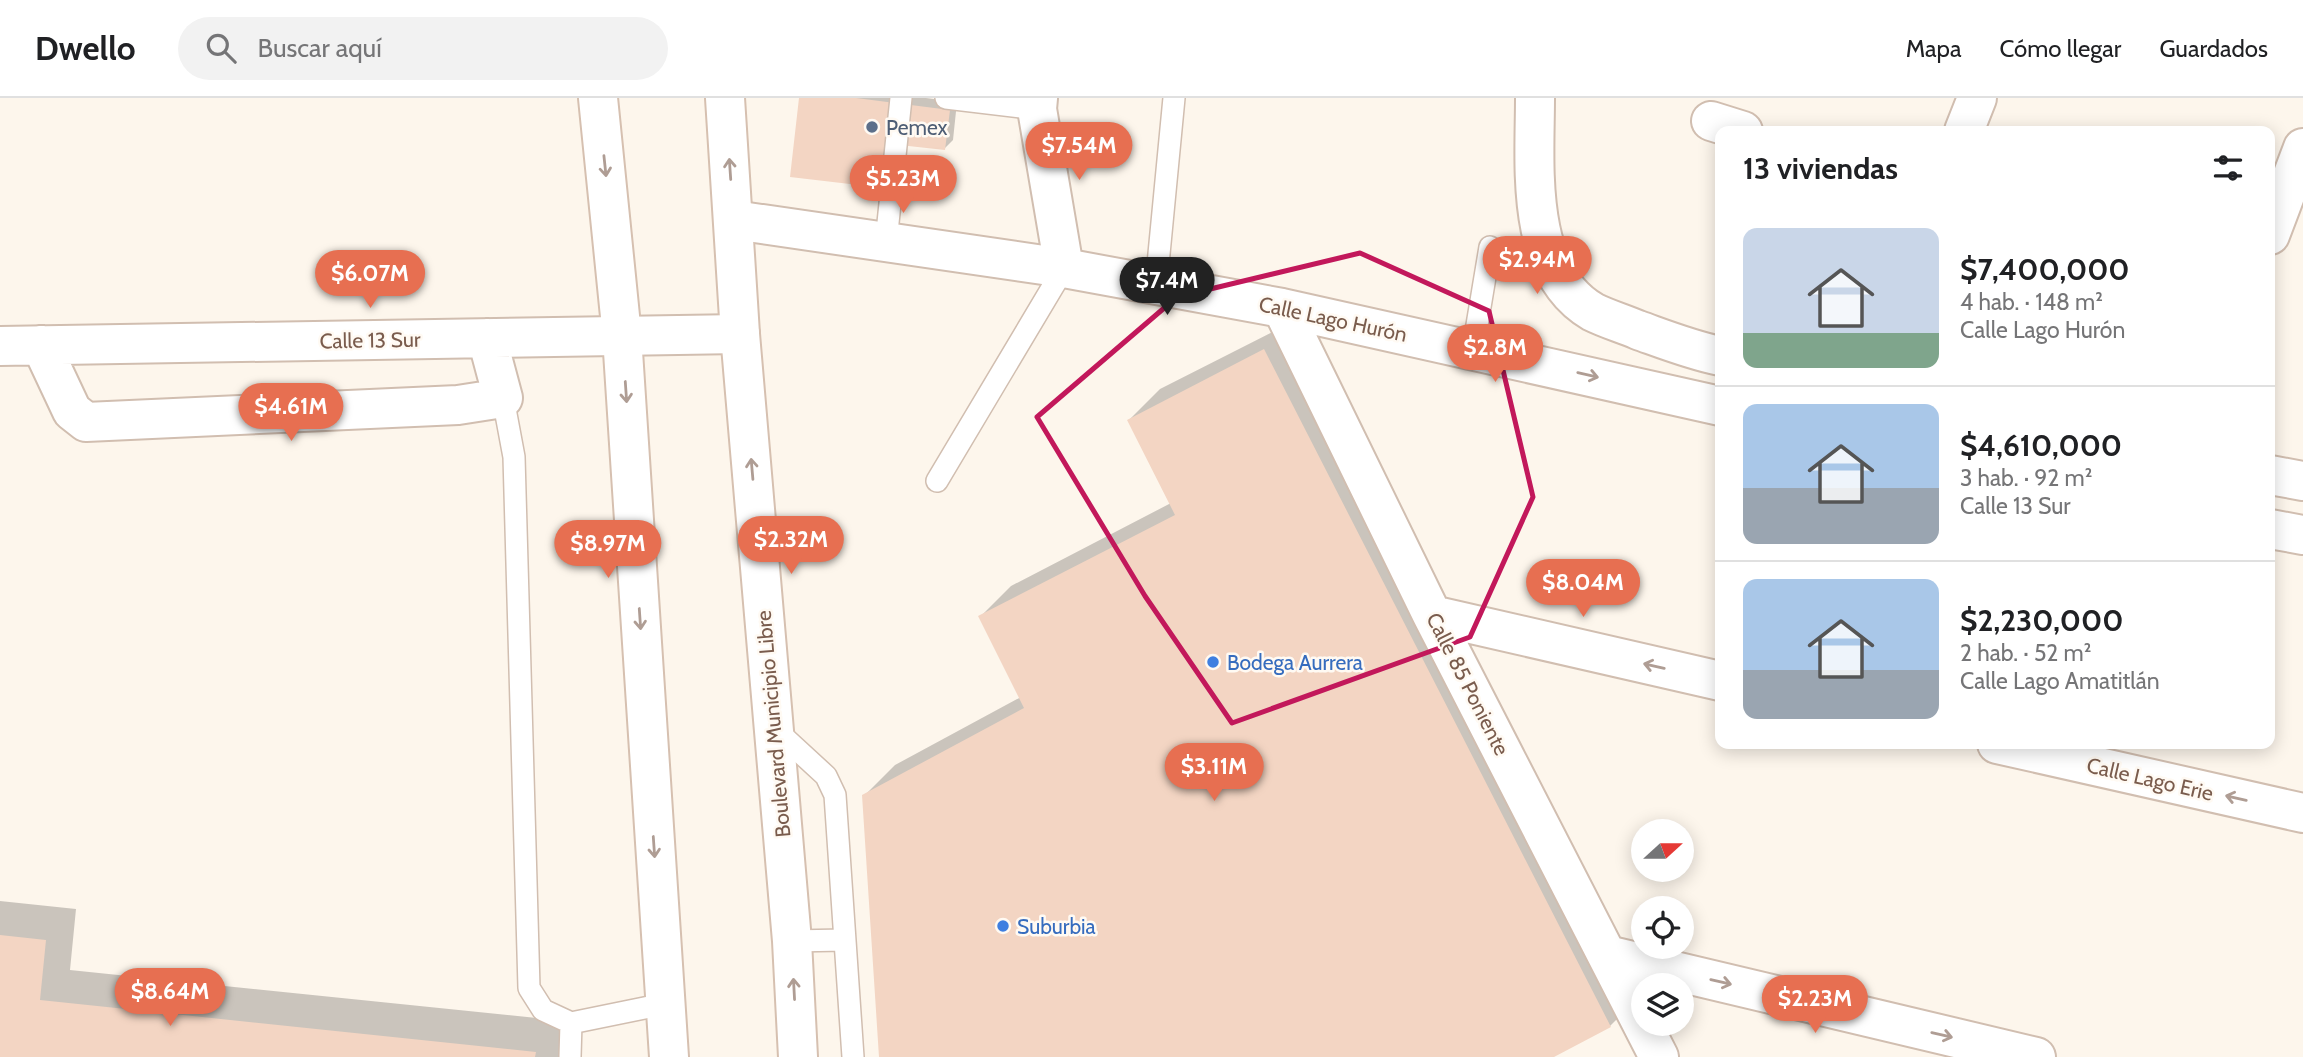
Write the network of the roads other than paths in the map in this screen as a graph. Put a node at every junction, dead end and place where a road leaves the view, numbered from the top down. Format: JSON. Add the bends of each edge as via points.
{"nodes":[{"id":1,"x":598,"y":98,"type":"edge"},
{"id":2,"x":725,"y":98,"type":"edge"},
{"id":3,"x":901,"y":98,"type":"edge"},
{"id":4,"x":946,"y":98,"type":"edge"},
{"id":5,"x":1174,"y":98,"type":"edge"},
{"id":6,"x":1535,"y":98,"type":"edge"},
{"id":7,"x":1977,"y":98,"type":"edge"},
{"id":8,"x":1038,"y":104,"type":"edge"},
{"id":9,"x":1966,"y":126,"type":"edge"},
{"id":10,"x":2303,"y":148,"type":"edge"},
{"id":11,"x":734,"y":220,"type":"junction"},
{"id":12,"x":2275,"y":222,"type":"edge"},
{"id":13,"x":886,"y":242,"type":"junction"},
{"id":14,"x":1490,"y":247,"type":"dead end"},
{"id":15,"x":1064,"y":268,"type":"junction"},
{"id":16,"x":1156,"y":285,"type":"junction"},
{"id":17,"x":1282,"y":308,"type":"junction"},
{"id":18,"x":740,"y":334,"type":"junction"},
{"id":19,"x":622,"y":336,"type":"junction"},
{"id":20,"x":487,"y":338,"type":"junction"},
{"id":21,"x":41,"y":345,"type":"junction"},
{"id":22,"x":0,"y":346,"type":"edge"},
{"id":23,"x":1473,"y":349,"type":"junction"},
{"id":24,"x":1715,"y":355,"type":"edge"},
{"id":25,"x":503,"y":398,"type":"junction"},
{"id":26,"x":1715,"y":405,"type":"edge"},
{"id":27,"x":2275,"y":476,"type":"edge"},
{"id":28,"x":937,"y":481,"type":"dead end"},
{"id":29,"x":2303,"y":481,"type":"edge"},
{"id":30,"x":2275,"y":530,"type":"edge"},
{"id":31,"x":2303,"y":535,"type":"edge"},
{"id":32,"x":1432,"y":615,"type":"junction"},
{"id":33,"x":1715,"y":680,"type":"edge"},
{"id":34,"x":774,"y":729,"type":"junction"},
{"id":35,"x":2019,"y":749,"type":"edge"},
{"id":36,"x":2303,"y":813,"type":"edge"},
{"id":37,"x":844,"y":940,"type":"junction"},
{"id":38,"x":792,"y":942,"type":"junction"},
{"id":39,"x":1607,"y":955,"type":"junction"},
{"id":40,"x":664,"y":1004,"type":"junction"},
{"id":41,"x":571,"y":1023,"type":"junction"},
{"id":42,"x":570,"y":1057,"type":"edge"},
{"id":43,"x":669,"y":1057,"type":"edge"},
{"id":44,"x":797,"y":1057,"type":"edge"},
{"id":45,"x":853,"y":1057,"type":"edge"},
{"id":46,"x":1659,"y":1057,"type":"edge"},
{"id":47,"x":2036,"y":1057,"type":"edge"}],
"edges":[{"from":1,"to":19,"type":"street","one_way":true},
{"from":11,"to":2,"type":"street","name":"Boulevard Municipio Libre","one_way":true},
{"from":3,"to":13,"type":"lane"},
{"from":4,"to":8,"type":"lane"},
{"from":5,"to":16,"type":"lane"},
{"from":6,"to":24,"type":"street","via":[[1536,204],[1541,235],[1571,293],[1592,311],[1690,350]]},
{"from":7,"to":9,"type":"street"},
{"from":8,"to":15,"type":"street"},
{"from":10,"to":12,"type":"street"},
{"from":11,"to":13,"type":"street","name":"Calle Lago Hurón"},
{"from":11,"to":18,"type":"street","name":"Boulevard Municipio Libre"},
{"from":13,"to":15,"type":"street","name":"Calle Lago Hurón"},
{"from":14,"to":23,"type":"lane"},
{"from":15,"to":16,"type":"street","name":"Calle Lago Hurón"},
{"from":15,"to":28,"type":"lane"},
{"from":16,"to":17,"type":"street","name":"Calle Lago Hurón"},
{"from":17,"to":23,"type":"street","name":"Calle Lago Hurón"},
{"from":17,"to":32,"type":"street","name":"Calle 85 Poniente"},
{"from":18,"to":19,"type":"street","name":"Calle 13 Sur"},
{"from":34,"to":18,"type":"street","name":"Boulevard Municipio Libre","one_way":true},
{"from":19,"to":20,"type":"street","name":"Calle 13 Sur"},
{"from":19,"to":40,"type":"street","one_way":true},
{"from":20,"to":21,"type":"street","name":"Calle 13 Sur"},
{"from":20,"to":25,"type":"street"},
{"from":21,"to":22,"type":"street","name":"Calle 13 Sur"},
{"from":21,"to":25,"type":"street","via":[[72,411],[86,422],[457,405]]},
{"from":23,"to":26,"type":"street","name":"Calle Lago Hurón","one_way":true},
{"from":25,"to":41,"type":"lane","via":[[514,457],[529,988],[543,1010]]},
{"from":27,"to":29,"type":"street"},
{"from":30,"to":31,"type":"street"},
{"from":33,"to":32,"type":"street","one_way":true},
{"from":32,"to":39,"type":"street","name":"Calle 85 Poniente"},
{"from":34,"to":37,"type":"lane","via":[[826,776],[835,795]]},
{"from":34,"to":38,"type":"street","name":"Boulevard Municipio Libre"},
{"from":36,"to":35,"type":"street","name":"Calle Lago Erie","one_way":true},
{"from":37,"to":38,"type":"lane"},
{"from":37,"to":45,"type":"lane"},
{"from":44,"to":38,"type":"street","name":"Boulevard Municipio Libre","one_way":true},
{"from":39,"to":46,"type":"street","name":"Calle 85 Poniente"},
{"from":39,"to":47,"type":"street","one_way":true},
{"from":40,"to":41,"type":"lane"},
{"from":40,"to":43,"type":"street"},
{"from":41,"to":42,"type":"lane"}]}
